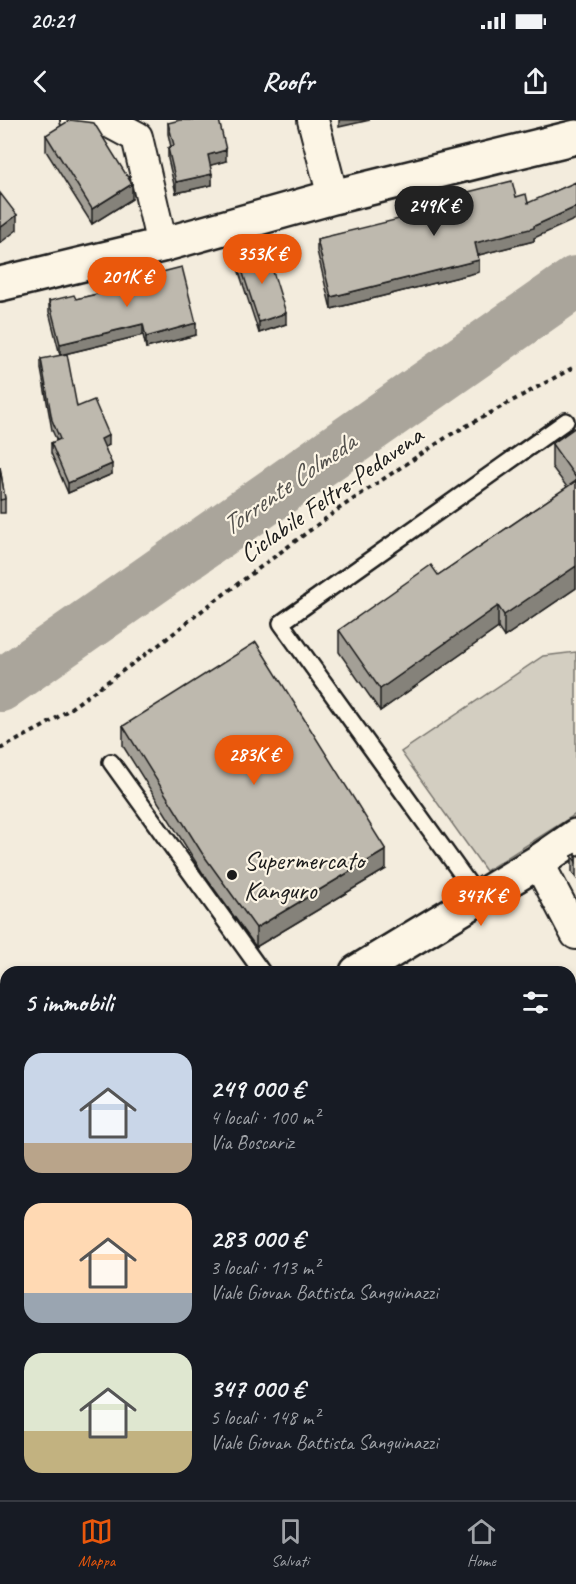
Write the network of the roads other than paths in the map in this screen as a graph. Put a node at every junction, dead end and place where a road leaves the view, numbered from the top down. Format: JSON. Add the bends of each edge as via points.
{"nodes":[{"id":1,"x":76,"y":120,"type":"edge"},
{"id":2,"x":313,"y":120,"type":"edge"},
{"id":3,"x":576,"y":136,"type":"edge"},
{"id":4,"x":333,"y":197,"type":"junction"},
{"id":5,"x":162,"y":245,"type":"junction"},
{"id":6,"x":0,"y":284,"type":"edge"},
{"id":7,"x":566,"y":421,"type":"dead end"},
{"id":8,"x":111,"y":762,"type":"dead end"},
{"id":9,"x":576,"y":836,"type":"edge"},
{"id":10,"x":538,"y":862,"type":"junction"},
{"id":11,"x":479,"y":898,"type":"junction"},
{"id":12,"x":576,"y":934,"type":"edge"},
{"id":13,"x":258,"y":966,"type":"edge"},
{"id":14,"x":367,"y":966,"type":"edge"}],
"edges":[{"from":1,"to":5,"type":"street","via":[[108,122],[137,137]]},
{"from":2,"to":4,"type":"street"},
{"from":3,"to":4,"type":"street"},
{"from":4,"to":5,"type":"street"},
{"from":5,"to":6,"type":"street"},
{"from":7,"to":11,"type":"lane","via":[[281,622]]},
{"from":8,"to":13,"type":"lane"},
{"from":9,"to":10,"type":"street"},
{"from":10,"to":11,"type":"street"},
{"from":10,"to":12,"type":"street"},
{"from":11,"to":14,"type":"street"}]}
